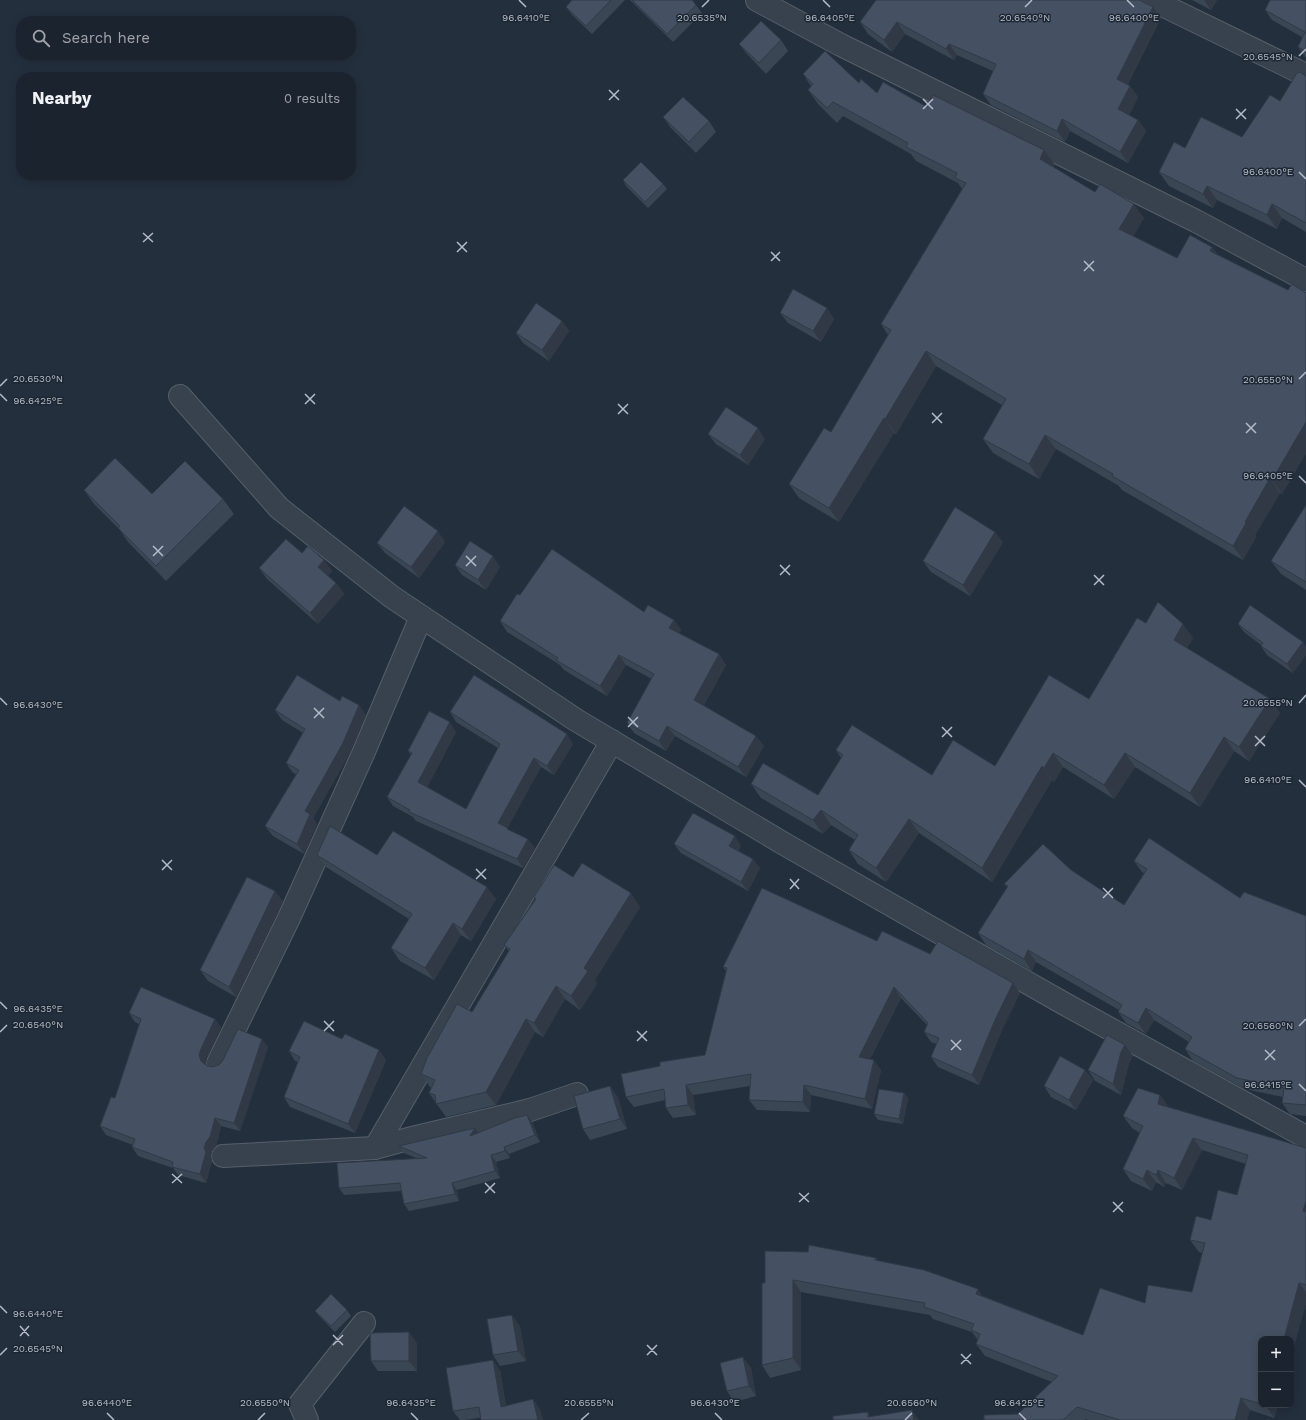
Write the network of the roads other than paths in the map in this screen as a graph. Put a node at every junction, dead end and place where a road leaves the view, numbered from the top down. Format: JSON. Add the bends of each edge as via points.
{"nodes":[{"id":1,"x":757,"y":0,"type":"edge"},
{"id":2,"x":1152,"y":0,"type":"edge"},
{"id":3,"x":1306,"y":74,"type":"edge"},
{"id":4,"x":1306,"y":280,"type":"edge"},
{"id":5,"x":180,"y":396,"type":"dead end"},
{"id":6,"x":421,"y":617,"type":"junction"},
{"id":7,"x":612,"y":741,"type":"junction"},
{"id":8,"x":218,"y":1063,"type":"dead end"},
{"id":9,"x":577,"y":1094,"type":"edge"},
{"id":10,"x":1306,"y":1137,"type":"edge"},
{"id":11,"x":375,"y":1148,"type":"junction"},
{"id":12,"x":223,"y":1156,"type":"dead end"},
{"id":13,"x":364,"y":1323,"type":"dead end"},
{"id":14,"x":307,"y":1420,"type":"edge"}],
"edges":[{"from":1,"to":4,"type":"street","via":[[848,49],[1196,221]]},
{"from":2,"to":3,"type":"street"},
{"from":5,"to":6,"type":"street","via":[[279,508]]},
{"from":6,"to":7,"type":"street"},
{"from":6,"to":8,"type":"street","via":[[289,918]]},
{"from":7,"to":10,"type":"street","via":[[793,849],[1063,1003]]},
{"from":7,"to":11,"type":"street"},
{"from":9,"to":11,"type":"street","via":[[530,1110]]},
{"from":11,"to":12,"type":"street"},
{"from":13,"to":14,"type":"street","via":[[300,1404]]}]}
